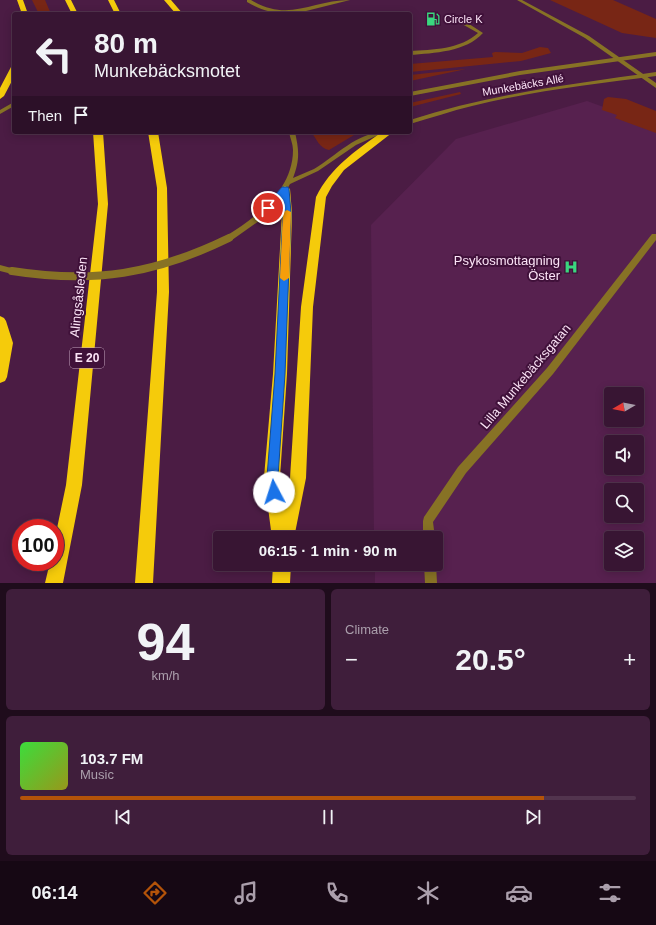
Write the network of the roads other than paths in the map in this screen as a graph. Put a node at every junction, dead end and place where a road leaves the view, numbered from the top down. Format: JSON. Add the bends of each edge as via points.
{"nodes":[{"id":1,"x":20,"y":0,"type":"edge"},
{"id":2,"x":68,"y":0,"type":"edge"},
{"id":3,"x":111,"y":0,"type":"edge"},
{"id":4,"x":167,"y":0,"type":"edge"},
{"id":5,"x":249,"y":0,"type":"edge"},
{"id":6,"x":348,"y":0,"type":"edge"},
{"id":7,"x":519,"y":0,"type":"edge"},
{"id":8,"x":24,"y":12,"type":"edge"},
{"id":9,"x":74,"y":12,"type":"edge"},
{"id":10,"x":117,"y":12,"type":"edge"},
{"id":11,"x":178,"y":12,"type":"edge"},
{"id":12,"x":300,"y":12,"type":"edge"},
{"id":13,"x":464,"y":23,"type":"dead end"},
{"id":14,"x":412,"y":53,"type":"edge"},
{"id":15,"x":656,"y":54,"type":"edge"},
{"id":16,"x":618,"y":59,"type":"junction"},
{"id":17,"x":12,"y":74,"type":"edge"},
{"id":18,"x":656,"y":74,"type":"edge"},
{"id":19,"x":641,"y":76,"type":"junction"},
{"id":20,"x":656,"y":86,"type":"edge"},
{"id":21,"x":412,"y":94,"type":"edge"},
{"id":22,"x":0,"y":96,"type":"edge"},
{"id":23,"x":12,"y":105,"type":"edge"},
{"id":24,"x":0,"y":112,"type":"edge"},
{"id":25,"x":412,"y":121,"type":"edge"},
{"id":26,"x":98,"y":134,"type":"edge"},
{"id":27,"x":153,"y":134,"type":"edge"},
{"id":28,"x":292,"y":134,"type":"edge"},
{"id":29,"x":377,"y":134,"type":"edge"},
{"id":30,"x":385,"y":134,"type":"edge"},
{"id":31,"x":286,"y":186,"type":"junction"},
{"id":32,"x":655,"y":236,"type":"dead end"},
{"id":33,"x":0,"y":268,"type":"edge"},
{"id":34,"x":0,"y":321,"type":"edge"},
{"id":35,"x":0,"y":377,"type":"edge"},
{"id":36,"x":279,"y":531,"type":"edge"},
{"id":37,"x":287,"y":531,"type":"edge"},
{"id":38,"x":429,"y":531,"type":"edge"},
{"id":39,"x":282,"y":571,"type":"edge"},
{"id":40,"x":430,"y":571,"type":"edge"},
{"id":41,"x":54,"y":583,"type":"edge"},
{"id":42,"x":144,"y":583,"type":"edge"},
{"id":43,"x":281,"y":583,"type":"edge"},
{"id":44,"x":430,"y":583,"type":"edge"}],
"edges":[{"from":1,"to":8,"type":"highway"},
{"from":2,"to":9,"type":"highway"},
{"from":3,"to":10,"type":"highway"},
{"from":4,"to":11,"type":"highway"},
{"from":5,"to":12,"type":"street","via":[[267,11]]},
{"from":6,"to":12,"type":"street"},
{"from":7,"to":16,"type":"street","via":[[568,26]]},
{"from":13,"to":14,"type":"street","via":[[481,33],[476,39],[449,48]]},
{"from":15,"to":16,"type":"street","name":"Munkebäcks Allé"},
{"from":16,"to":19,"type":"street"},
{"from":16,"to":21,"type":"street","name":"Munkebäcks Allé","via":[[520,73]]},
{"from":17,"to":22,"type":"highway"},
{"from":18,"to":19,"type":"street","name":"Munkebäcks Allé"},
{"from":19,"to":20,"type":"street"},
{"from":19,"to":25,"type":"street","name":"Munkebäcks Allé","via":[[493,99]]},
{"from":23,"to":24,"type":"street"},
{"from":26,"to":41,"type":"highway","name":"Alingsåsleden","number":"E 20","via":[[103,204],[74,485]]},
{"from":27,"to":42,"type":"highway","via":[[162,188],[163,292]]},
{"from":28,"to":31,"type":"street","via":[[296,153]]},
{"from":29,"to":31,"type":"street","via":[[354,144],[316,170]]},
{"from":30,"to":37,"type":"highway","via":[[347,161],[328,182],[321,197],[307,307],[298,478]]},
{"from":31,"to":33,"type":"street","bridge":true,"via":[[260,216],[229,238],[176,262],[135,272],[70,278]]},
{"from":31,"to":36,"type":"highway","via":[[287,221],[280,374],[272,477]]},
{"from":32,"to":38,"type":"street","name":"Lilla Munkebäcksgatan","via":[[550,371],[462,470],[428,521]]},
{"from":34,"to":35,"type":"highway","via":[[7,343]]},
{"from":39,"to":43,"type":"highway"},
{"from":40,"to":44,"type":"street"}]}
